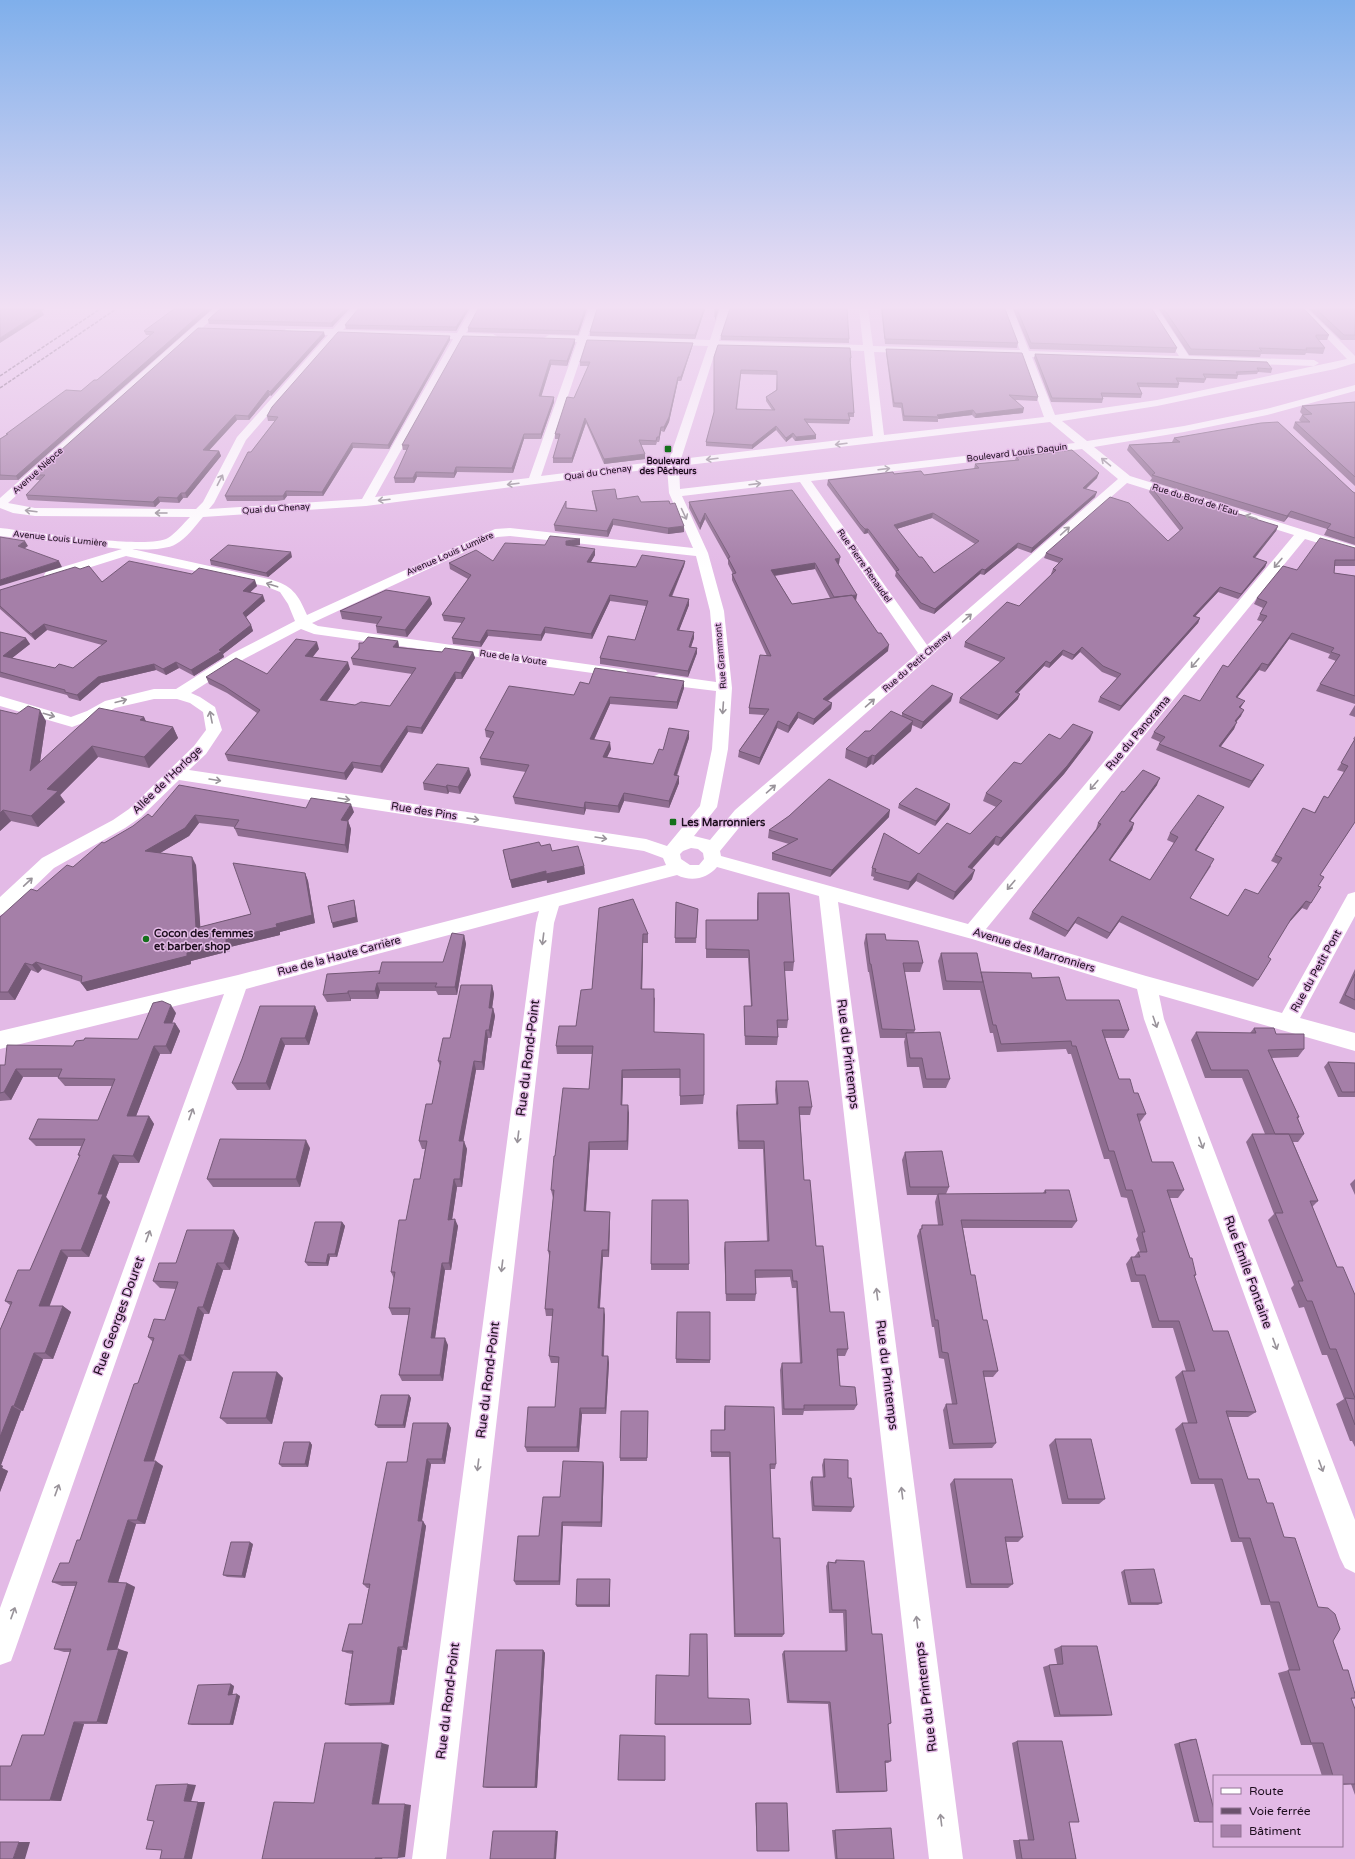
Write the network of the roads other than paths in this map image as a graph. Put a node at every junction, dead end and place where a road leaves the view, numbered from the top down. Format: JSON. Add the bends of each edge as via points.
{"nodes":[{"id":1,"x":121,"y":396,"type":"edge"},
{"id":2,"x":279,"y":396,"type":"edge"},
{"id":3,"x":426,"y":396,"type":"edge"},
{"id":4,"x":563,"y":396,"type":"edge"},
{"id":5,"x":696,"y":396,"type":"edge"},
{"id":6,"x":874,"y":396,"type":"edge"},
{"id":7,"x":1041,"y":396,"type":"edge"},
{"id":8,"x":1192,"y":396,"type":"edge"},
{"id":9,"x":1313,"y":396,"type":"edge"},
{"id":10,"x":1266,"y":412,"type":"junction"},
{"id":11,"x":1052,"y":419,"type":"junction"},
{"id":12,"x":1278,"y":422,"type":"edge"},
{"id":13,"x":879,"y":440,"type":"junction"},
{"id":14,"x":1086,"y":445,"type":"junction"},
{"id":15,"x":672,"y":463,"type":"junction"},
{"id":16,"x":803,"y":478,"type":"junction"},
{"id":17,"x":1126,"y":479,"type":"junction"},
{"id":18,"x":533,"y":482,"type":"junction"},
{"id":19,"x":675,"y":493,"type":"junction"},
{"id":20,"x":366,"y":502,"type":"junction"},
{"id":21,"x":0,"y":504,"type":"edge"},
{"id":22,"x":200,"y":513,"type":"junction"},
{"id":23,"x":0,"y":532,"type":"edge"},
{"id":24,"x":1303,"y":533,"type":"junction"},
{"id":25,"x":171,"y":542,"type":"junction"},
{"id":26,"x":120,"y":545,"type":"junction"},
{"id":27,"x":1355,"y":550,"type":"edge"},
{"id":28,"x":702,"y":553,"type":"junction"},
{"id":29,"x":111,"y":556,"type":"junction"},
{"id":30,"x":164,"y":562,"type":"junction"},
{"id":31,"x":37,"y":580,"type":"edge"},
{"id":32,"x":303,"y":624,"type":"junction"},
{"id":33,"x":926,"y":654,"type":"junction"},
{"id":34,"x":724,"y":688,"type":"junction"},
{"id":35,"x":179,"y":694,"type":"junction"},
{"id":36,"x":0,"y":701,"type":"edge"},
{"id":37,"x":177,"y":774,"type":"junction"},
{"id":38,"x":708,"y":807,"type":"junction"},
{"id":39,"x":742,"y":814,"type":"junction"},
{"id":40,"x":712,"y":855,"type":"junction"},
{"id":41,"x":675,"y":856,"type":"junction"},
{"id":42,"x":828,"y":892,"type":"junction"},
{"id":43,"x":1355,"y":899,"type":"edge"},
{"id":44,"x":551,"y":901,"type":"junction"},
{"id":45,"x":0,"y":908,"type":"edge"},
{"id":46,"x":972,"y":932,"type":"junction"},
{"id":47,"x":238,"y":983,"type":"junction"},
{"id":48,"x":1146,"y":984,"type":"junction"},
{"id":49,"x":1288,"y":1022,"type":"junction"},
{"id":50,"x":0,"y":1040,"type":"edge"},
{"id":51,"x":1355,"y":1042,"type":"edge"},
{"id":52,"x":1355,"y":1558,"type":"edge"},
{"id":53,"x":0,"y":1650,"type":"edge"},
{"id":54,"x":429,"y":1859,"type":"edge"},
{"id":55,"x":946,"y":1859,"type":"edge"}],
"edges":[{"from":1,"to":21,"type":"street","name":"Avenue Niépce"},
{"from":22,"to":2,"type":"street","one_way":true,"via":[[208,503],[241,439]]},
{"from":3,"to":20,"type":"street"},
{"from":4,"to":18,"type":"street"},
{"from":5,"to":15,"type":"street"},
{"from":6,"to":13,"type":"street"},
{"from":7,"to":11,"type":"street","via":[[1048,416]]},
{"from":8,"to":11,"type":"street","name":"Quai du Chenay"},
{"from":9,"to":10,"type":"street","name":"Boulevard Louis Daquin"},
{"from":10,"to":12,"type":"street"},
{"from":10,"to":14,"type":"street","name":"Boulevard Louis Daquin"},
{"from":11,"to":13,"type":"street","name":"Quai du Chenay"},
{"from":11,"to":14,"type":"street","name":"Rue du Bord de l'Eau"},
{"from":13,"to":15,"type":"street","name":"Quai du Chenay","one_way":true},
{"from":16,"to":14,"type":"street","name":"Boulevard Louis Daquin","one_way":true},
{"from":17,"to":14,"type":"street","name":"Rue du Bord de l'Eau","one_way":true},
{"from":15,"to":18,"type":"street","name":"Quai du Chenay"},
{"from":15,"to":19,"type":"street","name":"Rue Grammont"},
{"from":19,"to":16,"type":"street","name":"Boulevard Louis Daquin","one_way":true},
{"from":16,"to":33,"type":"street","name":"Rue Pierre Renaudel"},
{"from":24,"to":17,"type":"street","name":"Rue du Bord de l'Eau","one_way":true},
{"from":33,"to":17,"type":"street","name":"Rue du Petit Chenay","one_way":true},
{"from":18,"to":20,"type":"street","name":"Quai du Chenay","one_way":true},
{"from":19,"to":28,"type":"street","name":"Rue Grammont","one_way":true},
{"from":20,"to":22,"type":"street","name":"Quai du Chenay"},
{"from":22,"to":21,"type":"street","name":"Quai du Chenay","one_way":true,"via":[[35,512]]},
{"from":22,"to":25,"type":"street"},
{"from":22,"to":26,"type":"street","via":[[164,530],[133,537]]},
{"from":23,"to":26,"type":"street","name":"Avenue Louis Lumière"},
{"from":24,"to":27,"type":"street","name":"Rue du Bord de l'Eau"},
{"from":24,"to":46,"type":"street","name":"Rue du Panorama","one_way":true},
{"from":25,"to":26,"type":"street","name":"Avenue Louis Lumière","via":[[143,546]]},
{"from":25,"to":30,"type":"street","via":[[159,556]]},
{"from":26,"to":29,"type":"street"},
{"from":28,"to":32,"type":"street","name":"Avenue Louis Lumière","via":[[510,532],[495,534],[332,608]]},
{"from":28,"to":34,"type":"street","name":"Rue Grammont","via":[[717,611]]},
{"from":29,"to":30,"type":"street","name":"Avenue Louis Lumière","via":[[126,552]]},
{"from":29,"to":31,"type":"street","name":"Avenue Louis Lumière"},
{"from":32,"to":30,"type":"street","name":"Avenue Louis Lumière","one_way":true,"via":[[295,604],[285,590],[269,583]]},
{"from":32,"to":34,"type":"street","name":"Rue de la Voute","via":[[314,630]]},
{"from":32,"to":35,"type":"street","name":"Avenue Louis Lumière","via":[[250,649]]},
{"from":39,"to":33,"type":"street","name":"Rue du Petit Chenay","one_way":true},
{"from":34,"to":38,"type":"street","name":"Rue Grammont","one_way":true,"via":[[720,749]]},
{"from":36,"to":35,"type":"street","name":"Allée de l'Horloge","one_way":true,"via":[[72,722],[110,704],[154,694]]},
{"from":37,"to":35,"type":"street","name":"Allée de l'Horloge","one_way":true,"via":[[200,750],[214,730],[210,710],[195,700]]},
{"from":37,"to":41,"type":"street","name":"Rue des Pins","one_way":true,"via":[[646,845]]},
{"from":45,"to":37,"type":"street","name":"Allée de l'Horloge","one_way":true,"via":[[48,863],[120,824]]},
{"from":38,"to":39,"type":"street","via":[[719,812]]},
{"from":38,"to":41,"type":"street","name":"Rue Grammont"},
{"from":39,"to":40,"type":"street","name":"Rue du Petit Chenay"},
{"from":40,"to":41,"type":"street","via":[[702,843],[690,842]]},
{"from":40,"to":41,"type":"street","via":[[711,865],[699,871],[684,871]]},
{"from":40,"to":42,"type":"street","name":"Avenue des Marronniers"},
{"from":41,"to":44,"type":"street","name":"Rue de la Haute Carrière"},
{"from":42,"to":46,"type":"street","name":"Avenue des Marronniers"},
{"from":55,"to":42,"type":"street","name":"Rue du Printemps","one_way":true},
{"from":43,"to":49,"type":"street","name":"Rue du Petit Pont"},
{"from":44,"to":47,"type":"street","name":"Rue de la Haute Carrière"},
{"from":44,"to":54,"type":"street","name":"Rue du Rond-Point","one_way":true,"via":[[545,923]]},
{"from":46,"to":48,"type":"street","name":"Avenue des Marronniers"},
{"from":47,"to":50,"type":"street","name":"Rue de la Haute Carrière"},
{"from":53,"to":47,"type":"street","name":"Rue Georges Douret","one_way":true},
{"from":48,"to":49,"type":"street","name":"Avenue des Marronniers"},
{"from":48,"to":52,"type":"street","name":"Rue Émile Fontaine","one_way":true,"via":[[1154,1019]]},
{"from":49,"to":51,"type":"street","name":"Avenue des Marronniers"}]}
